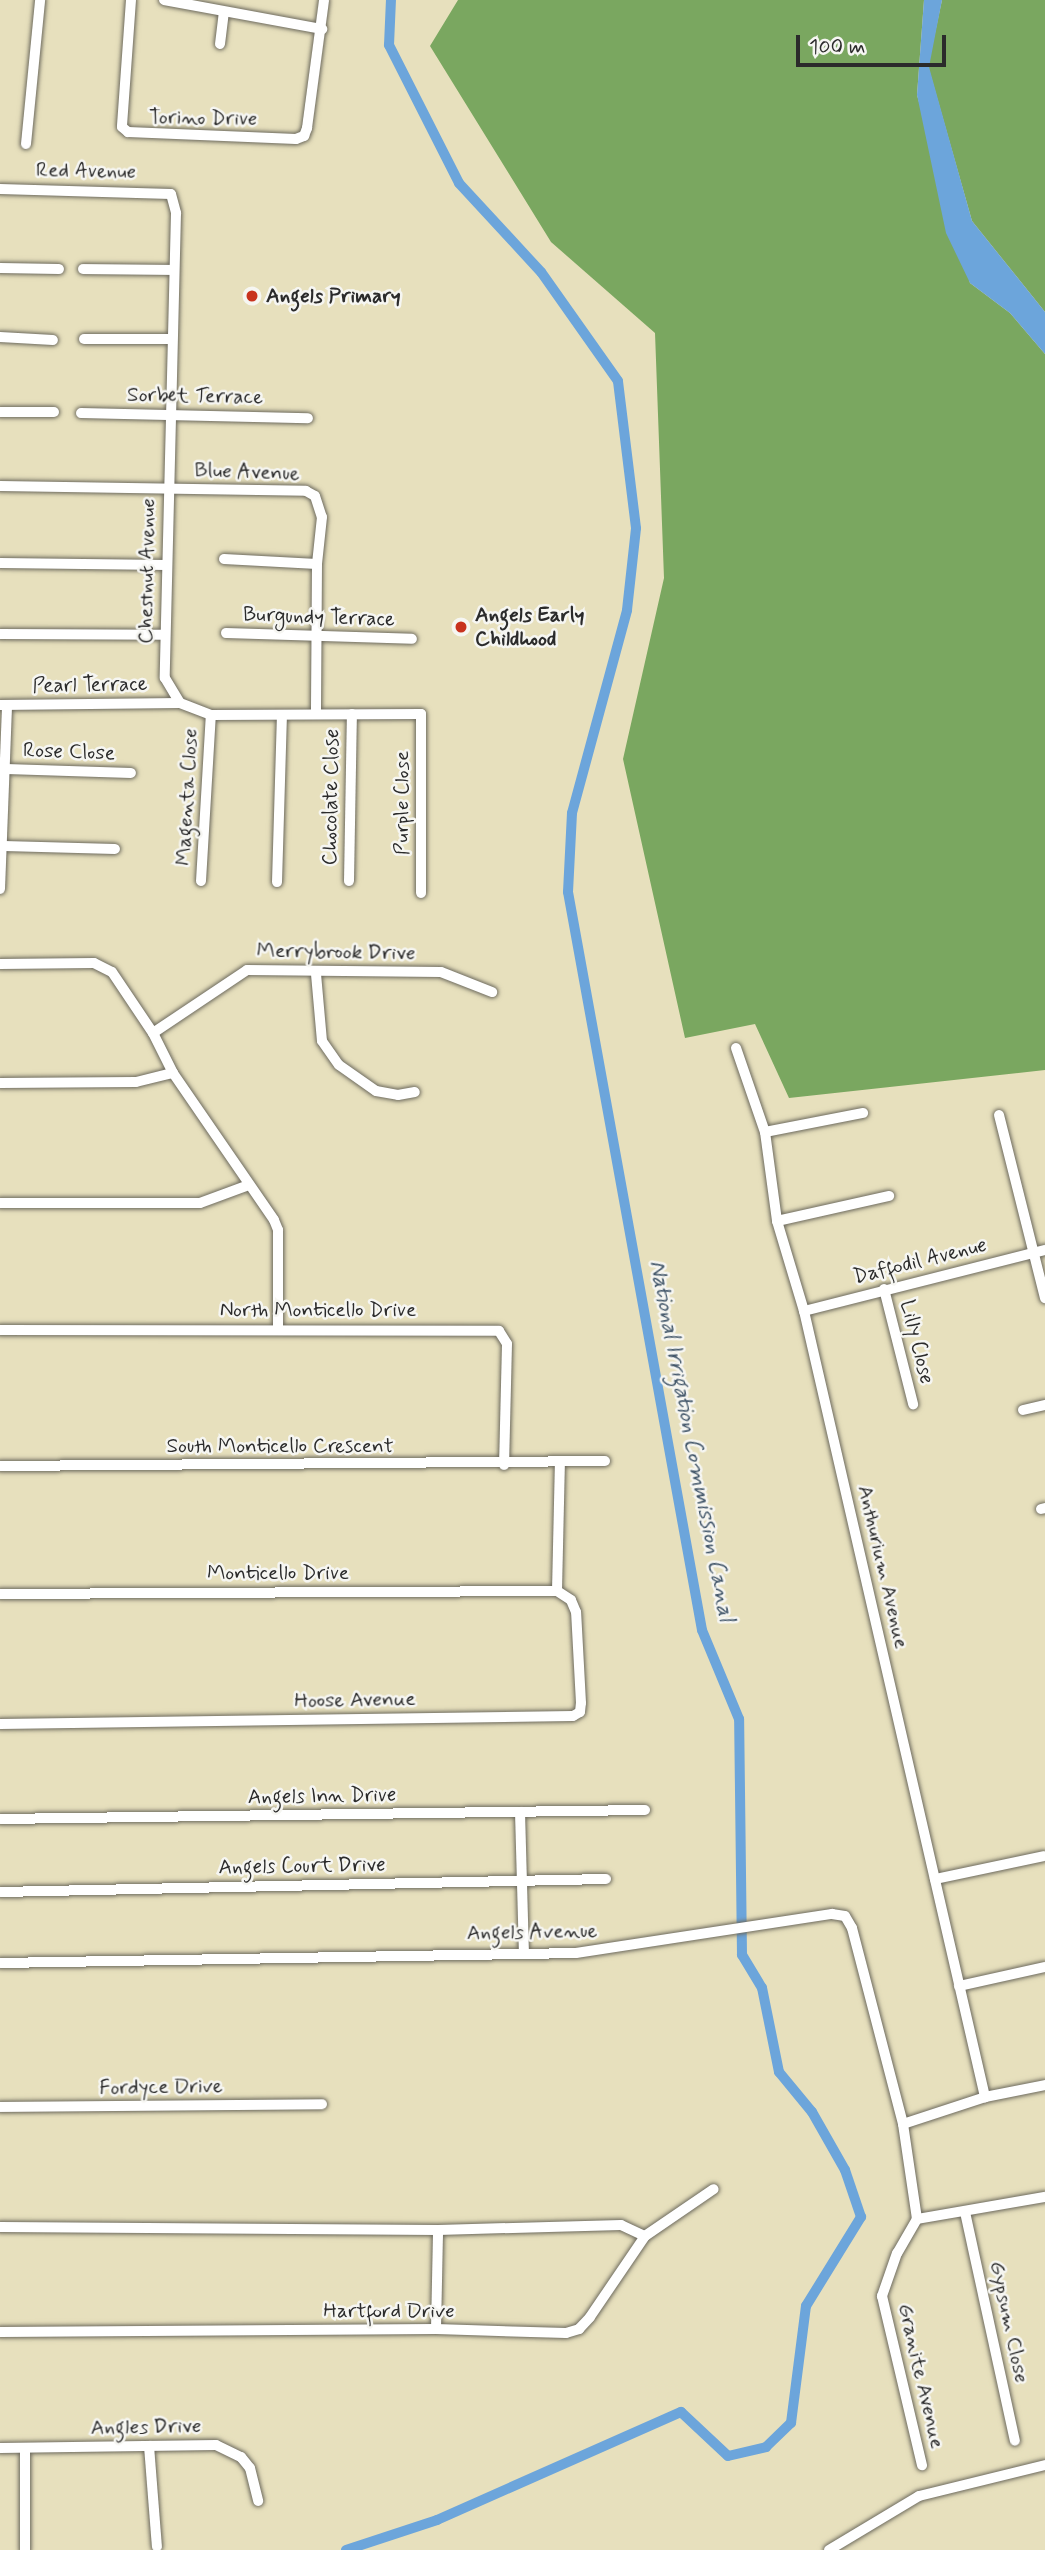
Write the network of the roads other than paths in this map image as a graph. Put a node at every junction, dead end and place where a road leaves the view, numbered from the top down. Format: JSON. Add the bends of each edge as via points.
{"nodes":[{"id":1,"x":40,"y":0,"type":"edge"},
{"id":2,"x":131,"y":0,"type":"edge"},
{"id":3,"x":164,"y":0,"type":"edge"},
{"id":4,"x":324,"y":0,"type":"edge"},
{"id":5,"x":224,"y":13,"type":"junction"},
{"id":6,"x":322,"y":29,"type":"junction"},
{"id":7,"x":220,"y":44,"type":"dead end"},
{"id":8,"x":26,"y":144,"type":"dead end"},
{"id":9,"x":0,"y":189,"type":"edge"},
{"id":10,"x":171,"y":194,"type":"joint"},
{"id":11,"x":0,"y":268,"type":"edge"},
{"id":12,"x":59,"y":269,"type":"dead end"},
{"id":13,"x":83,"y":269,"type":"dead end"},
{"id":14,"x":173,"y":270,"type":"junction"},
{"id":15,"x":0,"y":337,"type":"edge"},
{"id":16,"x":84,"y":339,"type":"dead end"},
{"id":17,"x":170,"y":339,"type":"junction"},
{"id":18,"x":53,"y":340,"type":"dead end"},
{"id":19,"x":0,"y":412,"type":"edge"},
{"id":20,"x":54,"y":412,"type":"dead end"},
{"id":21,"x":81,"y":413,"type":"dead end"},
{"id":22,"x":169,"y":415,"type":"junction"},
{"id":23,"x":309,"y":418,"type":"dead end"},
{"id":24,"x":0,"y":486,"type":"edge"},
{"id":25,"x":167,"y":489,"type":"junction"},
{"id":26,"x":224,"y":559,"type":"dead end"},
{"id":27,"x":0,"y":563,"type":"edge"},
{"id":28,"x":317,"y":564,"type":"junction"},
{"id":29,"x":167,"y":565,"type":"junction"},
{"id":30,"x":226,"y":633,"type":"dead end"},
{"id":31,"x":0,"y":634,"type":"edge"},
{"id":32,"x":165,"y":635,"type":"junction"},
{"id":33,"x":315,"y":636,"type":"junction"},
{"id":34,"x":412,"y":639,"type":"dead end"},
{"id":35,"x":180,"y":703,"type":"junction"},
{"id":36,"x":4,"y":705,"type":"edge"},
{"id":37,"x":316,"y":713,"type":"junction"},
{"id":38,"x":352,"y":714,"type":"junction"},
{"id":39,"x":211,"y":715,"type":"junction"},
{"id":40,"x":282,"y":715,"type":"junction"},
{"id":41,"x":6,"y":769,"type":"junction"},
{"id":42,"x":131,"y":773,"type":"dead end"},
{"id":43,"x":4,"y":846,"type":"junction"},
{"id":44,"x":115,"y":849,"type":"dead end"},
{"id":45,"x":201,"y":881,"type":"dead end"},
{"id":46,"x":349,"y":881,"type":"dead end"},
{"id":47,"x":277,"y":882,"type":"dead end"},
{"id":48,"x":2,"y":889,"type":"edge"},
{"id":49,"x":421,"y":893,"type":"dead end"},
{"id":50,"x":0,"y":964,"type":"edge"},
{"id":51,"x":316,"y":974,"type":"junction"},
{"id":52,"x":492,"y":992,"type":"dead end"},
{"id":53,"x":153,"y":1033,"type":"junction"},
{"id":54,"x":736,"y":1048,"type":"dead end"},
{"id":55,"x":173,"y":1073,"type":"junction"},
{"id":56,"x":0,"y":1083,"type":"edge"},
{"id":57,"x":415,"y":1092,"type":"dead end"},
{"id":58,"x":863,"y":1113,"type":"dead end"},
{"id":59,"x":999,"y":1115,"type":"dead end"},
{"id":60,"x":765,"y":1132,"type":"junction"},
{"id":61,"x":249,"y":1185,"type":"junction"},
{"id":62,"x":889,"y":1196,"type":"dead end"},
{"id":63,"x":0,"y":1203,"type":"edge"},
{"id":64,"x":777,"y":1221,"type":"junction"},
{"id":65,"x":1040,"y":1251,"type":"edge"},
{"id":66,"x":884,"y":1289,"type":"junction"},
{"id":67,"x":1045,"y":1298,"type":"edge"},
{"id":68,"x":804,"y":1311,"type":"junction"},
{"id":69,"x":278,"y":1328,"type":"junction"},
{"id":70,"x":0,"y":1330,"type":"edge"},
{"id":71,"x":913,"y":1404,"type":"dead end"},
{"id":72,"x":1045,"y":1405,"type":"edge"},
{"id":73,"x":1023,"y":1409,"type":"dead end"},
{"id":74,"x":605,"y":1461,"type":"dead end"},
{"id":75,"x":560,"y":1463,"type":"junction"},
{"id":76,"x":505,"y":1465,"type":"junction"},
{"id":77,"x":0,"y":1466,"type":"edge"},
{"id":78,"x":557,"y":1591,"type":"junction"},
{"id":79,"x":0,"y":1594,"type":"edge"},
{"id":80,"x":0,"y":1724,"type":"edge"},
{"id":81,"x":645,"y":1810,"type":"dead end"},
{"id":82,"x":520,"y":1812,"type":"junction"},
{"id":83,"x":0,"y":1819,"type":"edge"},
{"id":84,"x":1044,"y":1856,"type":"edge"},
{"id":85,"x":606,"y":1879,"type":"dead end"},
{"id":86,"x":935,"y":1879,"type":"junction"},
{"id":87,"x":522,"y":1881,"type":"junction"},
{"id":88,"x":0,"y":1892,"type":"edge"},
{"id":89,"x":524,"y":1951,"type":"junction"},
{"id":90,"x":0,"y":1962,"type":"edge"},
{"id":91,"x":1045,"y":1967,"type":"edge"},
{"id":92,"x":959,"y":1986,"type":"junction"},
{"id":93,"x":1045,"y":2085,"type":"edge"},
{"id":94,"x":985,"y":2096,"type":"junction"},
{"id":95,"x":322,"y":2104,"type":"dead end"},
{"id":96,"x":0,"y":2108,"type":"edge"},
{"id":97,"x":903,"y":2124,"type":"junction"},
{"id":98,"x":715,"y":2189,"type":"dead end"},
{"id":99,"x":1045,"y":2197,"type":"edge"},
{"id":100,"x":965,"y":2212,"type":"junction"},
{"id":101,"x":917,"y":2219,"type":"junction"},
{"id":102,"x":0,"y":2227,"type":"edge"},
{"id":103,"x":438,"y":2231,"type":"junction"},
{"id":104,"x":645,"y":2236,"type":"junction"},
{"id":105,"x":436,"y":2329,"type":"junction"},
{"id":106,"x":0,"y":2332,"type":"edge"},
{"id":107,"x":1015,"y":2441,"type":"dead end"},
{"id":108,"x":149,"y":2446,"type":"junction"},
{"id":109,"x":0,"y":2448,"type":"edge"},
{"id":110,"x":25,"y":2448,"type":"junction"},
{"id":111,"x":922,"y":2465,"type":"dead end"},
{"id":112,"x":1045,"y":2465,"type":"edge"},
{"id":113,"x":258,"y":2501,"type":"dead end"},
{"id":114,"x":157,"y":2547,"type":"dead end"},
{"id":115,"x":25,"y":2550,"type":"edge"},
{"id":116,"x":829,"y":2550,"type":"edge"}],
"edges":[{"from":1,"to":8,"type":"street"},
{"from":2,"to":6,"type":"street","name":"Torino Drive","via":[[122,127],[136,135],[304,136]]},
{"from":3,"to":5,"type":"street"},
{"from":4,"to":6,"type":"street"},
{"from":5,"to":6,"type":"street"},
{"from":5,"to":7,"type":"street"},
{"from":9,"to":10,"type":"street","name":"Red Avenue"},
{"from":10,"to":14,"type":"street","name":"Chestnut Avenue","via":[[176,213]]},
{"from":11,"to":12,"type":"street"},
{"from":13,"to":14,"type":"street"},
{"from":14,"to":17,"type":"street","name":"Chestnut Avenue"},
{"from":15,"to":18,"type":"street"},
{"from":16,"to":17,"type":"street"},
{"from":17,"to":22,"type":"street","name":"Chestnut Avenue"},
{"from":19,"to":20,"type":"street"},
{"from":21,"to":22,"type":"street","name":"Sorbet Terrace"},
{"from":22,"to":23,"type":"street","name":"Sorbet Terrace"},
{"from":22,"to":25,"type":"street","name":"Chestnut Avenue"},
{"from":24,"to":25,"type":"street","name":"Blue Avenue"},
{"from":25,"to":28,"type":"street","name":"Blue Avenue","via":[[306,491],[320,504],[323,517]]},
{"from":25,"to":29,"type":"street","name":"Chestnut Avenue"},
{"from":26,"to":28,"type":"street"},
{"from":27,"to":29,"type":"street"},
{"from":28,"to":33,"type":"street","name":"Blue Avenue"},
{"from":29,"to":32,"type":"street","name":"Chestnut Avenue"},
{"from":30,"to":33,"type":"street","name":"Burgundy Terrace"},
{"from":31,"to":32,"type":"street"},
{"from":32,"to":35,"type":"street","name":"Chestnut Avenue","via":[[165,678]]},
{"from":33,"to":34,"type":"street","name":"Burgundy Terrace"},
{"from":33,"to":37,"type":"street","name":"Blue Avenue"},
{"from":35,"to":36,"type":"street","name":"Pearl Terrace"},
{"from":35,"to":39,"type":"street"},
{"from":36,"to":41,"type":"street"},
{"from":37,"to":38,"type":"street"},
{"from":37,"to":40,"type":"street"},
{"from":38,"to":46,"type":"street","name":"Chocolate Close"},
{"from":38,"to":49,"type":"street","name":"Purple Close","via":[[421,714]]},
{"from":39,"to":40,"type":"street"},
{"from":39,"to":45,"type":"street","name":"Magenta Close"},
{"from":40,"to":47,"type":"street"},
{"from":41,"to":42,"type":"street","name":"Rose Close"},
{"from":41,"to":43,"type":"street"},
{"from":43,"to":44,"type":"street"},
{"from":43,"to":48,"type":"street"},
{"from":50,"to":53,"type":"street","via":[[106,965]]},
{"from":51,"to":52,"type":"street","name":"Merrybrook Drive","via":[[442,972]]},
{"from":51,"to":53,"type":"street","name":"Merrybrook Drive","via":[[247,970]]},
{"from":51,"to":57,"type":"street","via":[[322,1041],[339,1065],[376,1091]]},
{"from":53,"to":55,"type":"street"},
{"from":54,"to":60,"type":"street","name":"Anthurium Avenue"},
{"from":55,"to":56,"type":"street","via":[[136,1082]]},
{"from":55,"to":61,"type":"street"},
{"from":58,"to":60,"type":"street"},
{"from":59,"to":65,"type":"street"},
{"from":60,"to":64,"type":"street","name":"Anthurium Avenue"},
{"from":61,"to":63,"type":"street","via":[[200,1203]]},
{"from":61,"to":69,"type":"street","via":[[278,1230]]},
{"from":62,"to":64,"type":"street"},
{"from":64,"to":68,"type":"street","name":"Anthurium Avenue"},
{"from":65,"to":66,"type":"street","name":"Daffodil Avenue"},
{"from":65,"to":67,"type":"street"},
{"from":66,"to":68,"type":"street","name":"Daffodil Avenue"},
{"from":66,"to":71,"type":"street","name":"Lilly Close"},
{"from":68,"to":86,"type":"street","name":"Anthurium Avenue"},
{"from":69,"to":70,"type":"street","name":"North Monticello Drive"},
{"from":69,"to":76,"type":"street","name":"North Monticello Drive","via":[[499,1331],[507,1344]]},
{"from":72,"to":73,"type":"street"},
{"from":74,"to":75,"type":"street","name":"South Monticello Crescent"},
{"from":75,"to":76,"type":"street","name":"South Monticello Crescent"},
{"from":75,"to":78,"type":"street"},
{"from":76,"to":77,"type":"street","name":"South Monticello Crescent"},
{"from":78,"to":79,"type":"street","name":"Monticello Drive"},
{"from":78,"to":80,"type":"street","name":"Hoose Avenue","via":[[571,1600],[576,1612],[581,1703],[580,1712],[573,1716]]},
{"from":81,"to":82,"type":"street","name":"Angels Inn Drive"},
{"from":82,"to":83,"type":"street","name":"Angels Inn Drive"},
{"from":82,"to":87,"type":"street"},
{"from":84,"to":86,"type":"street"},
{"from":85,"to":87,"type":"street","name":"Angels Court Drive"},
{"from":86,"to":92,"type":"street","name":"Anthurium Avenue"},
{"from":87,"to":88,"type":"street","name":"Angels Court Drive"},
{"from":87,"to":89,"type":"street"},
{"from":89,"to":90,"type":"street","name":"Angels Avenue"},
{"from":89,"to":97,"type":"street","name":"Angels Avenue","via":[[576,1953],[832,1914],[845,1916],[852,1928]]},
{"from":91,"to":92,"type":"street"},
{"from":92,"to":94,"type":"street","name":"Anthurium Avenue"},
{"from":93,"to":94,"type":"street"},
{"from":94,"to":97,"type":"street"},
{"from":95,"to":96,"type":"street","name":"Fordyce Drive"},
{"from":97,"to":101,"type":"street"},
{"from":98,"to":104,"type":"street","name":"Hartford Drive"},
{"from":99,"to":100,"type":"street"},
{"from":100,"to":101,"type":"street"},
{"from":100,"to":107,"type":"street","name":"Gypsum Close"},
{"from":101,"to":111,"type":"street","name":"Granite Avenue","via":[[897,2253],[882,2296]]},
{"from":102,"to":103,"type":"street"},
{"from":103,"to":104,"type":"street","via":[[621,2225]]},
{"from":103,"to":105,"type":"street"},
{"from":104,"to":105,"type":"street","name":"Hartford Drive","via":[[579,2329],[566,2333]]},
{"from":105,"to":106,"type":"street","name":"Hartford Drive"},
{"from":108,"to":110,"type":"street","name":"Angles Drive"},
{"from":108,"to":113,"type":"street","name":"Angles Drive","via":[[230,2449],[250,2468]]},
{"from":108,"to":114,"type":"street"},
{"from":109,"to":110,"type":"street","name":"Angles Drive"},
{"from":110,"to":115,"type":"street"},
{"from":112,"to":116,"type":"street","via":[[919,2496]]}]}
